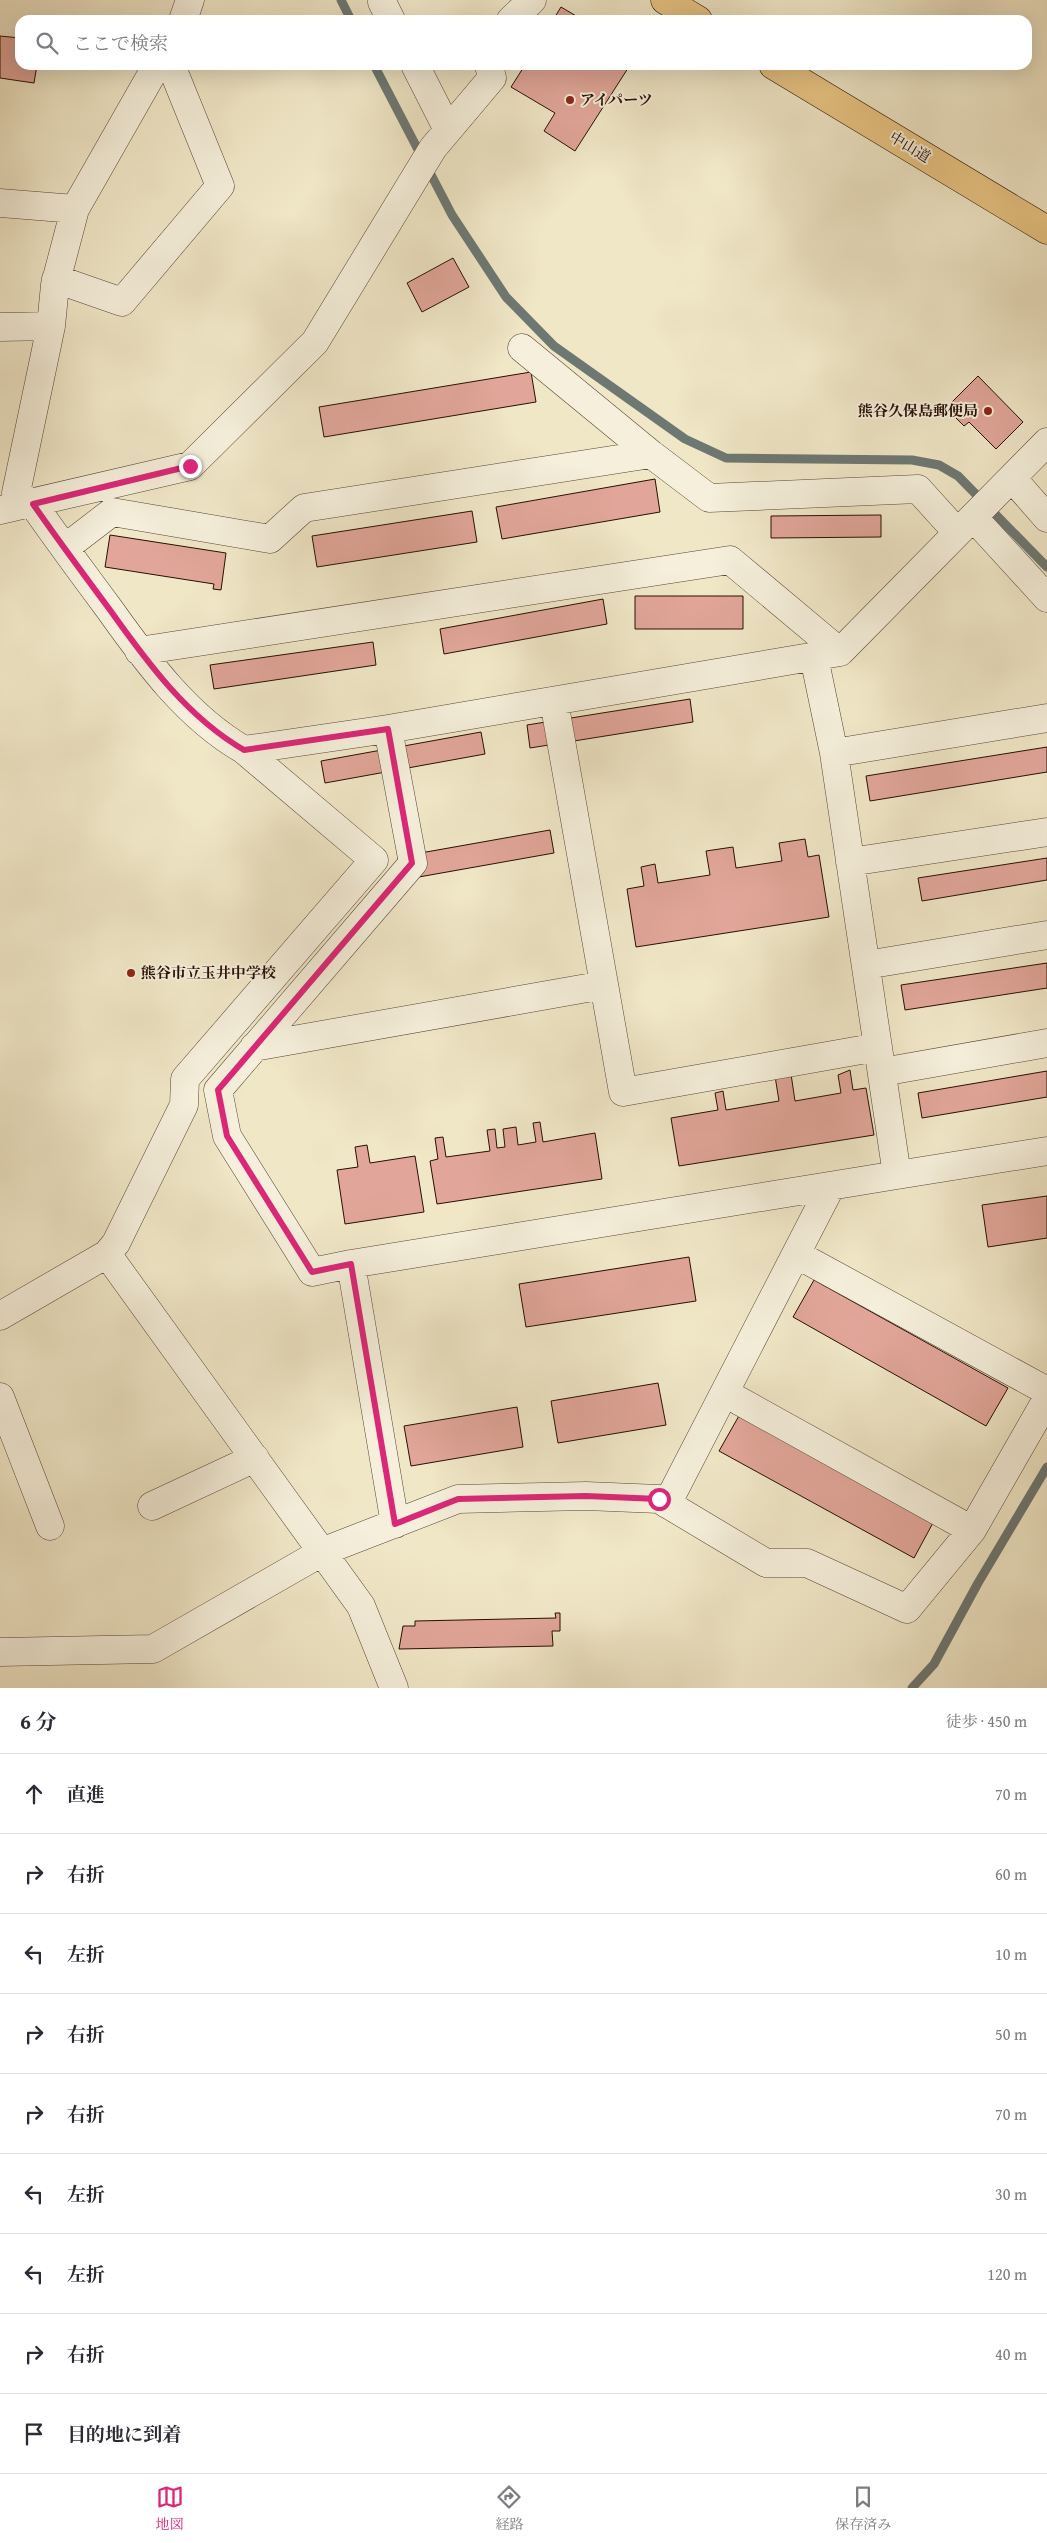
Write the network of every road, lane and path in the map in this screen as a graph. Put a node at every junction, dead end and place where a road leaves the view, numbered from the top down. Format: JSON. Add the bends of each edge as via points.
{"nodes":[{"id":1,"x":190,"y":0,"type":"edge"},
{"id":2,"x":532,"y":0,"type":"edge"},
{"id":3,"x":665,"y":0,"type":"edge"},
{"id":4,"x":185,"y":15,"type":"edge"},
{"id":5,"x":516,"y":15,"type":"edge"},
{"id":6,"x":690,"y":15,"type":"edge"},
{"id":7,"x":154,"y":70,"type":"edge"},
{"id":8,"x":173,"y":70,"type":"edge"},
{"id":9,"x":417,"y":70,"type":"edge"},
{"id":10,"x":490,"y":70,"type":"edge"},
{"id":11,"x":781,"y":70,"type":"edge"},
{"id":12,"x":441,"y":139,"type":"junction"},
{"id":13,"x":0,"y":203,"type":"edge"},
{"id":14,"x":75,"y":209,"type":"junction"},
{"id":15,"x":1047,"y":230,"type":"edge"},
{"id":16,"x":56,"y":279,"type":"junction"},
{"id":17,"x":51,"y":326,"type":"junction"},
{"id":18,"x":0,"y":327,"type":"edge"},
{"id":19,"x":522,"y":348,"type":"dead end"},
{"id":20,"x":1047,"y":442,"type":"edge"},
{"id":21,"x":650,"y":454,"type":"junction"},
{"id":22,"x":1005,"y":484,"type":"junction"},
{"id":23,"x":33,"y":504,"type":"junction"},
{"id":24,"x":0,"y":510,"type":"edge"},
{"id":25,"x":1047,"y":518,"type":"edge"},
{"id":26,"x":968,"y":521,"type":"junction"},
{"id":27,"x":65,"y":548,"type":"junction"},
{"id":28,"x":1047,"y":598,"type":"edge"},
{"id":29,"x":139,"y":651,"type":"junction"},
{"id":30,"x":827,"y":655,"type":"junction"},
{"id":31,"x":554,"y":701,"type":"junction"},
{"id":32,"x":1047,"y":718,"type":"edge"},
{"id":33,"x":388,"y":729,"type":"junction"},
{"id":34,"x":244,"y":750,"type":"junction"},
{"id":35,"x":834,"y":753,"type":"junction"},
{"id":36,"x":1047,"y":832,"type":"edge"},
{"id":37,"x":850,"y":862,"type":"junction"},
{"id":38,"x":1047,"y":935,"type":"edge"},
{"id":39,"x":866,"y":965,"type":"junction"},
{"id":40,"x":604,"y":985,"type":"junction"},
{"id":41,"x":1047,"y":1043,"type":"edge"},
{"id":42,"x":254,"y":1047,"type":"junction"},
{"id":43,"x":880,"y":1059,"type":"junction"},
{"id":44,"x":1047,"y":1151,"type":"edge"},
{"id":45,"x":897,"y":1176,"type":"junction"},
{"id":46,"x":832,"y":1186,"type":"junction"},
{"id":47,"x":107,"y":1254,"type":"junction"},
{"id":48,"x":796,"y":1254,"type":"junction"},
{"id":49,"x":351,"y":1264,"type":"junction"},
{"id":50,"x":0,"y":1316,"type":"edge"},
{"id":51,"x":1047,"y":1391,"type":"edge"},
{"id":52,"x":725,"y":1393,"type":"junction"},
{"id":53,"x":0,"y":1397,"type":"edge"},
{"id":54,"x":1047,"y":1399,"type":"edge"},
{"id":55,"x":255,"y":1458,"type":"junction"},
{"id":56,"x":667,"y":1504,"type":"junction"},
{"id":57,"x":152,"y":1506,"type":"dead end"},
{"id":58,"x":395,"y":1524,"type":"junction"},
{"id":59,"x":50,"y":1526,"type":"dead end"},
{"id":60,"x":972,"y":1530,"type":"junction"},
{"id":61,"x":324,"y":1551,"type":"junction"},
{"id":62,"x":0,"y":1652,"type":"edge"},
{"id":63,"x":394,"y":1688,"type":"edge"}],
"edges":[{"from":1,"to":4,"type":"street"},
{"from":2,"to":5,"type":"street"},
{"from":3,"to":6,"type":"highway"},
{"from":7,"to":14,"type":"street"},
{"from":8,"to":16,"type":"street","via":[[220,186],[122,302]]},
{"from":9,"to":12,"type":"street"},
{"from":10,"to":12,"type":"street","via":[[492,78]]},
{"from":11,"to":15,"type":"highway","name":"中山道"},
{"from":12,"to":23,"type":"street","via":[[315,342],[190,466]]},
{"from":13,"to":14,"type":"street"},
{"from":14,"to":16,"type":"street"},
{"from":16,"to":17,"type":"street"},
{"from":17,"to":18,"type":"street"},
{"from":17,"to":23,"type":"street","via":[[16,494]]},
{"from":19,"to":21,"type":"street"},
{"from":20,"to":22,"type":"street"},
{"from":21,"to":26,"type":"street","via":[[709,498],[918,489]]},
{"from":21,"to":27,"type":"street","via":[[304,508],[270,539],[112,512]]},
{"from":22,"to":25,"type":"street"},
{"from":22,"to":26,"type":"street"},
{"from":23,"to":24,"type":"street"},
{"from":23,"to":27,"type":"street"},
{"from":26,"to":28,"type":"street"},
{"from":26,"to":30,"type":"street"},
{"from":27,"to":29,"type":"street"},
{"from":29,"to":30,"type":"street","via":[[730,560]]},
{"from":29,"to":34,"type":"street","via":[[183,703],[225,739]]},
{"from":30,"to":31,"type":"street"},
{"from":30,"to":35,"type":"street"},
{"from":31,"to":33,"type":"street"},
{"from":31,"to":40,"type":"street"},
{"from":32,"to":35,"type":"street"},
{"from":33,"to":34,"type":"street"},
{"from":33,"to":42,"type":"street","via":[[412,863]]},
{"from":34,"to":47,"type":"street","via":[[374,860],[186,1079],[184,1106],[116,1243]]},
{"from":35,"to":37,"type":"street"},
{"from":36,"to":37,"type":"street"},
{"from":37,"to":39,"type":"street"},
{"from":38,"to":39,"type":"street"},
{"from":39,"to":43,"type":"street"},
{"from":40,"to":42,"type":"street"},
{"from":40,"to":43,"type":"street","via":[[624,1092]]},
{"from":41,"to":43,"type":"street"},
{"from":42,"to":49,"type":"street","via":[[218,1090],[227,1136],[312,1272]]},
{"from":43,"to":45,"type":"street"},
{"from":44,"to":45,"type":"street"},
{"from":45,"to":46,"type":"street"},
{"from":46,"to":48,"type":"street"},
{"from":46,"to":49,"type":"street"},
{"from":47,"to":50,"type":"street"},
{"from":47,"to":55,"type":"street"},
{"from":48,"to":51,"type":"street"},
{"from":48,"to":52,"type":"street"},
{"from":49,"to":58,"type":"street"},
{"from":52,"to":56,"type":"street"},
{"from":52,"to":60,"type":"street"},
{"from":53,"to":59,"type":"street"},
{"from":54,"to":60,"type":"street"},
{"from":55,"to":57,"type":"street"},
{"from":55,"to":61,"type":"street"},
{"from":56,"to":58,"type":"street","via":[[659,1499],[586,1496],[458,1499]]},
{"from":56,"to":60,"type":"street","via":[[766,1563],[807,1563],[907,1610]]},
{"from":58,"to":61,"type":"street"},
{"from":61,"to":62,"type":"street","via":[[153,1649]]},
{"from":61,"to":63,"type":"street","via":[[361,1606]]}]}
